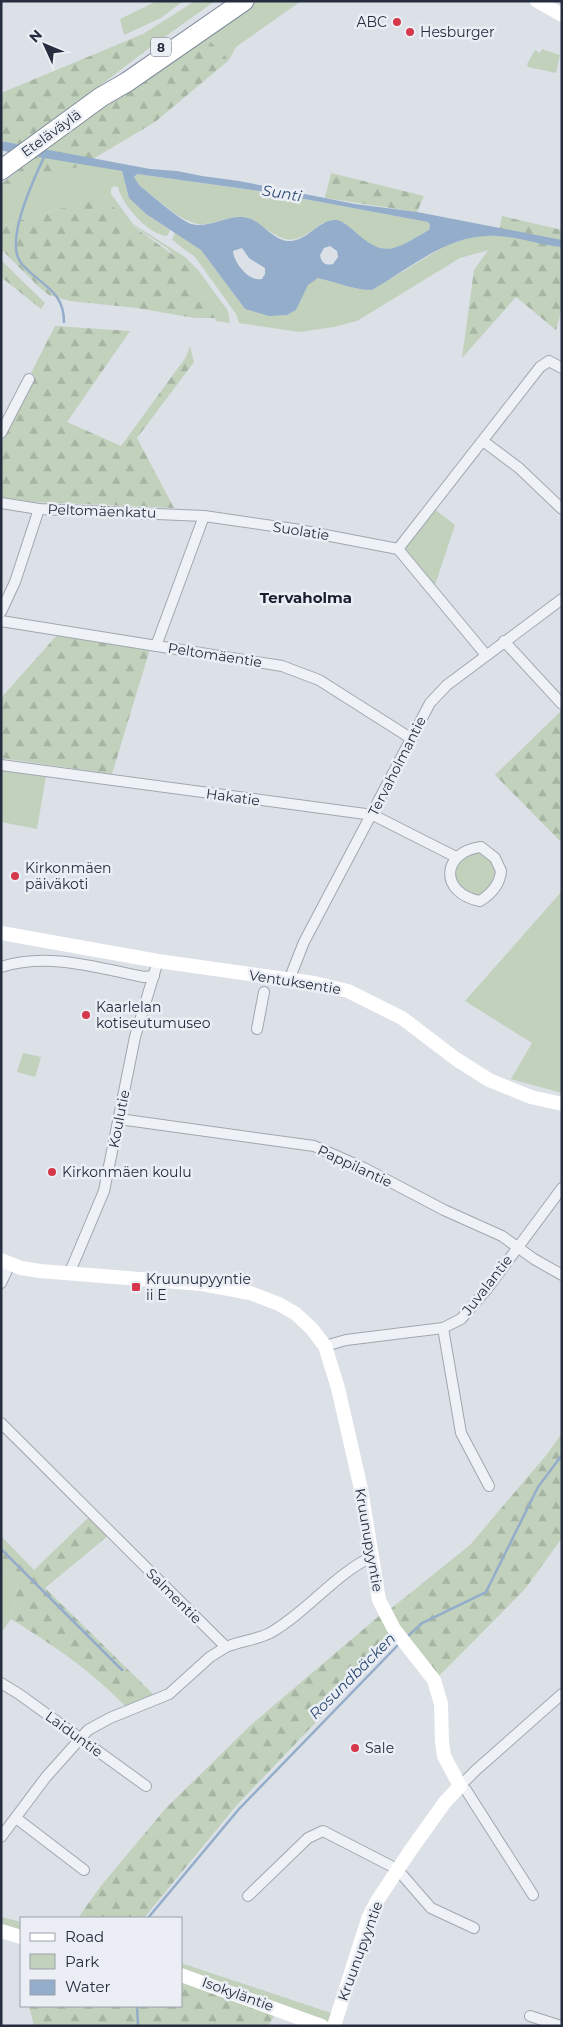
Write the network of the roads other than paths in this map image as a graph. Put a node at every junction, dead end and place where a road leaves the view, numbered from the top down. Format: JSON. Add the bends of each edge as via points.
{"nodes":[{"id":1,"x":226,"y":1,"type":"edge"},
{"id":2,"x":244,"y":1,"type":"edge"},
{"id":3,"x":537,"y":1,"type":"edge"},
{"id":4,"x":562,"y":15,"type":"edge"},
{"id":5,"x":101,"y":97,"type":"junction"},
{"id":6,"x":5,"y":167,"type":"edge"},
{"id":7,"x":562,"y":368,"type":"edge"},
{"id":8,"x":29,"y":379,"type":"dead end"},
{"id":9,"x":1,"y":433,"type":"edge"},
{"id":10,"x":483,"y":441,"type":"junction"},
{"id":11,"x":1,"y":503,"type":"edge"},
{"id":12,"x":39,"y":509,"type":"junction"},
{"id":13,"x":562,"y":509,"type":"edge"},
{"id":14,"x":204,"y":516,"type":"junction"},
{"id":15,"x":398,"y":549,"type":"junction"},
{"id":16,"x":562,"y":599,"type":"edge"},
{"id":17,"x":1,"y":612,"type":"edge"},
{"id":18,"x":1,"y":621,"type":"edge"},
{"id":19,"x":504,"y":641,"type":"junction"},
{"id":20,"x":156,"y":646,"type":"junction"},
{"id":21,"x":486,"y":655,"type":"junction"},
{"id":22,"x":562,"y":704,"type":"edge"},
{"id":23,"x":412,"y":739,"type":"junction"},
{"id":24,"x":1,"y":765,"type":"edge"},
{"id":25,"x":373,"y":814,"type":"junction"},
{"id":26,"x":456,"y":857,"type":"junction"},
{"id":27,"x":1,"y":933,"type":"edge"},
{"id":28,"x":158,"y":961,"type":"junction"},
{"id":29,"x":1,"y":967,"type":"edge"},
{"id":30,"x":154,"y":976,"type":"junction"},
{"id":31,"x":289,"y":980,"type":"junction"},
{"id":32,"x":264,"y":992,"type":"dead end"},
{"id":33,"x":257,"y":1029,"type":"dead end"},
{"id":34,"x":562,"y":1104,"type":"edge"},
{"id":35,"x":119,"y":1118,"type":"junction"},
{"id":36,"x":562,"y":1188,"type":"edge"},
{"id":37,"x":517,"y":1246,"type":"junction"},
{"id":38,"x":6,"y":1262,"type":"edge"},
{"id":39,"x":69,"y":1274,"type":"junction"},
{"id":40,"x":562,"y":1275,"type":"edge"},
{"id":41,"x":1,"y":1283,"type":"edge"},
{"id":42,"x":443,"y":1328,"type":"junction"},
{"id":43,"x":324,"y":1346,"type":"junction"},
{"id":44,"x":1,"y":1423,"type":"edge"},
{"id":45,"x":488,"y":1486,"type":"dead end"},
{"id":46,"x":371,"y":1557,"type":"junction"},
{"id":47,"x":226,"y":1647,"type":"junction"},
{"id":48,"x":1,"y":1683,"type":"edge"},
{"id":49,"x":562,"y":1694,"type":"edge"},
{"id":50,"x":79,"y":1737,"type":"junction"},
{"id":51,"x":146,"y":1786,"type":"dead end"},
{"id":52,"x":460,"y":1786,"type":"junction"},
{"id":53,"x":16,"y":1818,"type":"junction"},
{"id":54,"x":1,"y":1837,"type":"edge"},
{"id":55,"x":397,"y":1869,"type":"junction"},
{"id":56,"x":84,"y":1870,"type":"dead end"},
{"id":57,"x":533,"y":1895,"type":"dead end"},
{"id":58,"x":248,"y":1896,"type":"dead end"},
{"id":59,"x":474,"y":1928,"type":"dead end"},
{"id":60,"x":1,"y":1931,"type":"edge"},
{"id":61,"x":20,"y":1937,"type":"edge"},
{"id":62,"x":182,"y":1975,"type":"edge"},
{"id":63,"x":530,"y":2016,"type":"dead end"},
{"id":64,"x":322,"y":2026,"type":"edge"},
{"id":65,"x":334,"y":2026,"type":"edge"},
{"id":66,"x":560,"y":2026,"type":"edge"}],
"edges":[{"from":1,"to":5,"type":"highway","name":"Eteläväylä","number":"8","via":[[136,66]]},
{"from":2,"to":5,"type":"highway","name":"Eteläväylä","number":"8"},
{"from":3,"to":4,"type":"street"},
{"from":5,"to":6,"type":"highway","name":"Eteläväylä","number":"8"},
{"from":7,"to":10,"type":"street","via":[[549,361],[540,367]]},
{"from":8,"to":9,"type":"street"},
{"from":10,"to":13,"type":"street","via":[[519,468]]},
{"from":10,"to":15,"type":"street"},
{"from":11,"to":12,"type":"street","name":"Peltomäenkatu"},
{"from":12,"to":14,"type":"street","name":"Peltomäenkatu"},
{"from":12,"to":17,"type":"street","via":[[15,582]]},
{"from":14,"to":15,"type":"street","name":"Suolatie"},
{"from":14,"to":20,"type":"street"},
{"from":15,"to":21,"type":"street"},
{"from":16,"to":19,"type":"street","name":"Tervaholmantie"},
{"from":18,"to":20,"type":"street","name":"Peltomäentie"},
{"from":19,"to":21,"type":"street","name":"Tervaholmantie"},
{"from":19,"to":22,"type":"street"},
{"from":20,"to":23,"type":"street","name":"Peltomäentie","via":[[282,666],[304,673]]},
{"from":21,"to":23,"type":"street","name":"Tervaholmantie","via":[[435,696]]},
{"from":23,"to":25,"type":"street","name":"Tervaholmantie"},
{"from":24,"to":25,"type":"street","name":"Hakatie"},
{"from":25,"to":26,"type":"street","name":"Hakatie"},
{"from":25,"to":31,"type":"street","name":"Tervaholmantie","via":[[304,942]]},
{"from":26,"to":26,"type":"street","via":[[481,847],[495,858],[500,876],[488,896],[480,901],[455,890],[450,875]]},
{"from":27,"to":28,"type":"street","name":"Ventuksentie"},
{"from":28,"to":30,"type":"street","name":"Koulutie"},
{"from":28,"to":31,"type":"street","name":"Ventuksentie"},
{"from":29,"to":30,"type":"street","via":[[23,961],[55,960],[144,977]]},
{"from":30,"to":35,"type":"street","name":"Koulutie","via":[[135,1037]]},
{"from":31,"to":34,"type":"street","name":"Ventuksentie","via":[[335,987],[357,995],[402,1018],[489,1080],[532,1097]]},
{"from":32,"to":33,"type":"street"},
{"from":35,"to":37,"type":"street","name":"Pappilantie","via":[[314,1146]]},
{"from":35,"to":39,"type":"street","name":"Koulutie","via":[[104,1192]]},
{"from":36,"to":37,"type":"street","name":"Juvalantie"},
{"from":37,"to":40,"type":"street","name":"Pappilantie"},
{"from":37,"to":42,"type":"street","name":"Juvalantie","via":[[468,1312]]},
{"from":38,"to":39,"type":"street","name":"Kruunupyyntie"},
{"from":38,"to":41,"type":"street"},
{"from":39,"to":43,"type":"street","name":"Kruunupyyntie","via":[[202,1284],[250,1293],[296,1314]]},
{"from":42,"to":43,"type":"street","name":"Juvalantie","via":[[346,1340]]},
{"from":42,"to":45,"type":"street","via":[[461,1433]]},
{"from":43,"to":46,"type":"street","name":"Kruunupyyntie","via":[[338,1388],[361,1489]]},
{"from":44,"to":47,"type":"street","name":"Salmentie"},
{"from":46,"to":47,"type":"street","via":[[356,1564],[268,1633]]},
{"from":46,"to":52,"type":"street","name":"Kruunupyyntie","via":[[379,1600],[398,1634],[434,1680],[441,1704],[444,1756]]},
{"from":47,"to":50,"type":"street","via":[[168,1694],[110,1718]]},
{"from":48,"to":50,"type":"street","name":"Laiduntie"},
{"from":49,"to":52,"type":"street"},
{"from":50,"to":51,"type":"street","name":"Laiduntie"},
{"from":50,"to":53,"type":"street"},
{"from":52,"to":55,"type":"street","name":"Kruunupyyntie"},
{"from":52,"to":57,"type":"street","via":[[466,1790]]},
{"from":53,"to":54,"type":"street"},
{"from":53,"to":56,"type":"street"},
{"from":55,"to":58,"type":"street","via":[[323,1831],[308,1838]]},
{"from":55,"to":59,"type":"street","via":[[431,1908]]},
{"from":55,"to":65,"type":"street","name":"Kruunupyyntie","via":[[368,1919]]},
{"from":60,"to":61,"type":"street"},
{"from":62,"to":64,"type":"street","name":"Isokyläntie"},
{"from":63,"to":66,"type":"street"}]}
